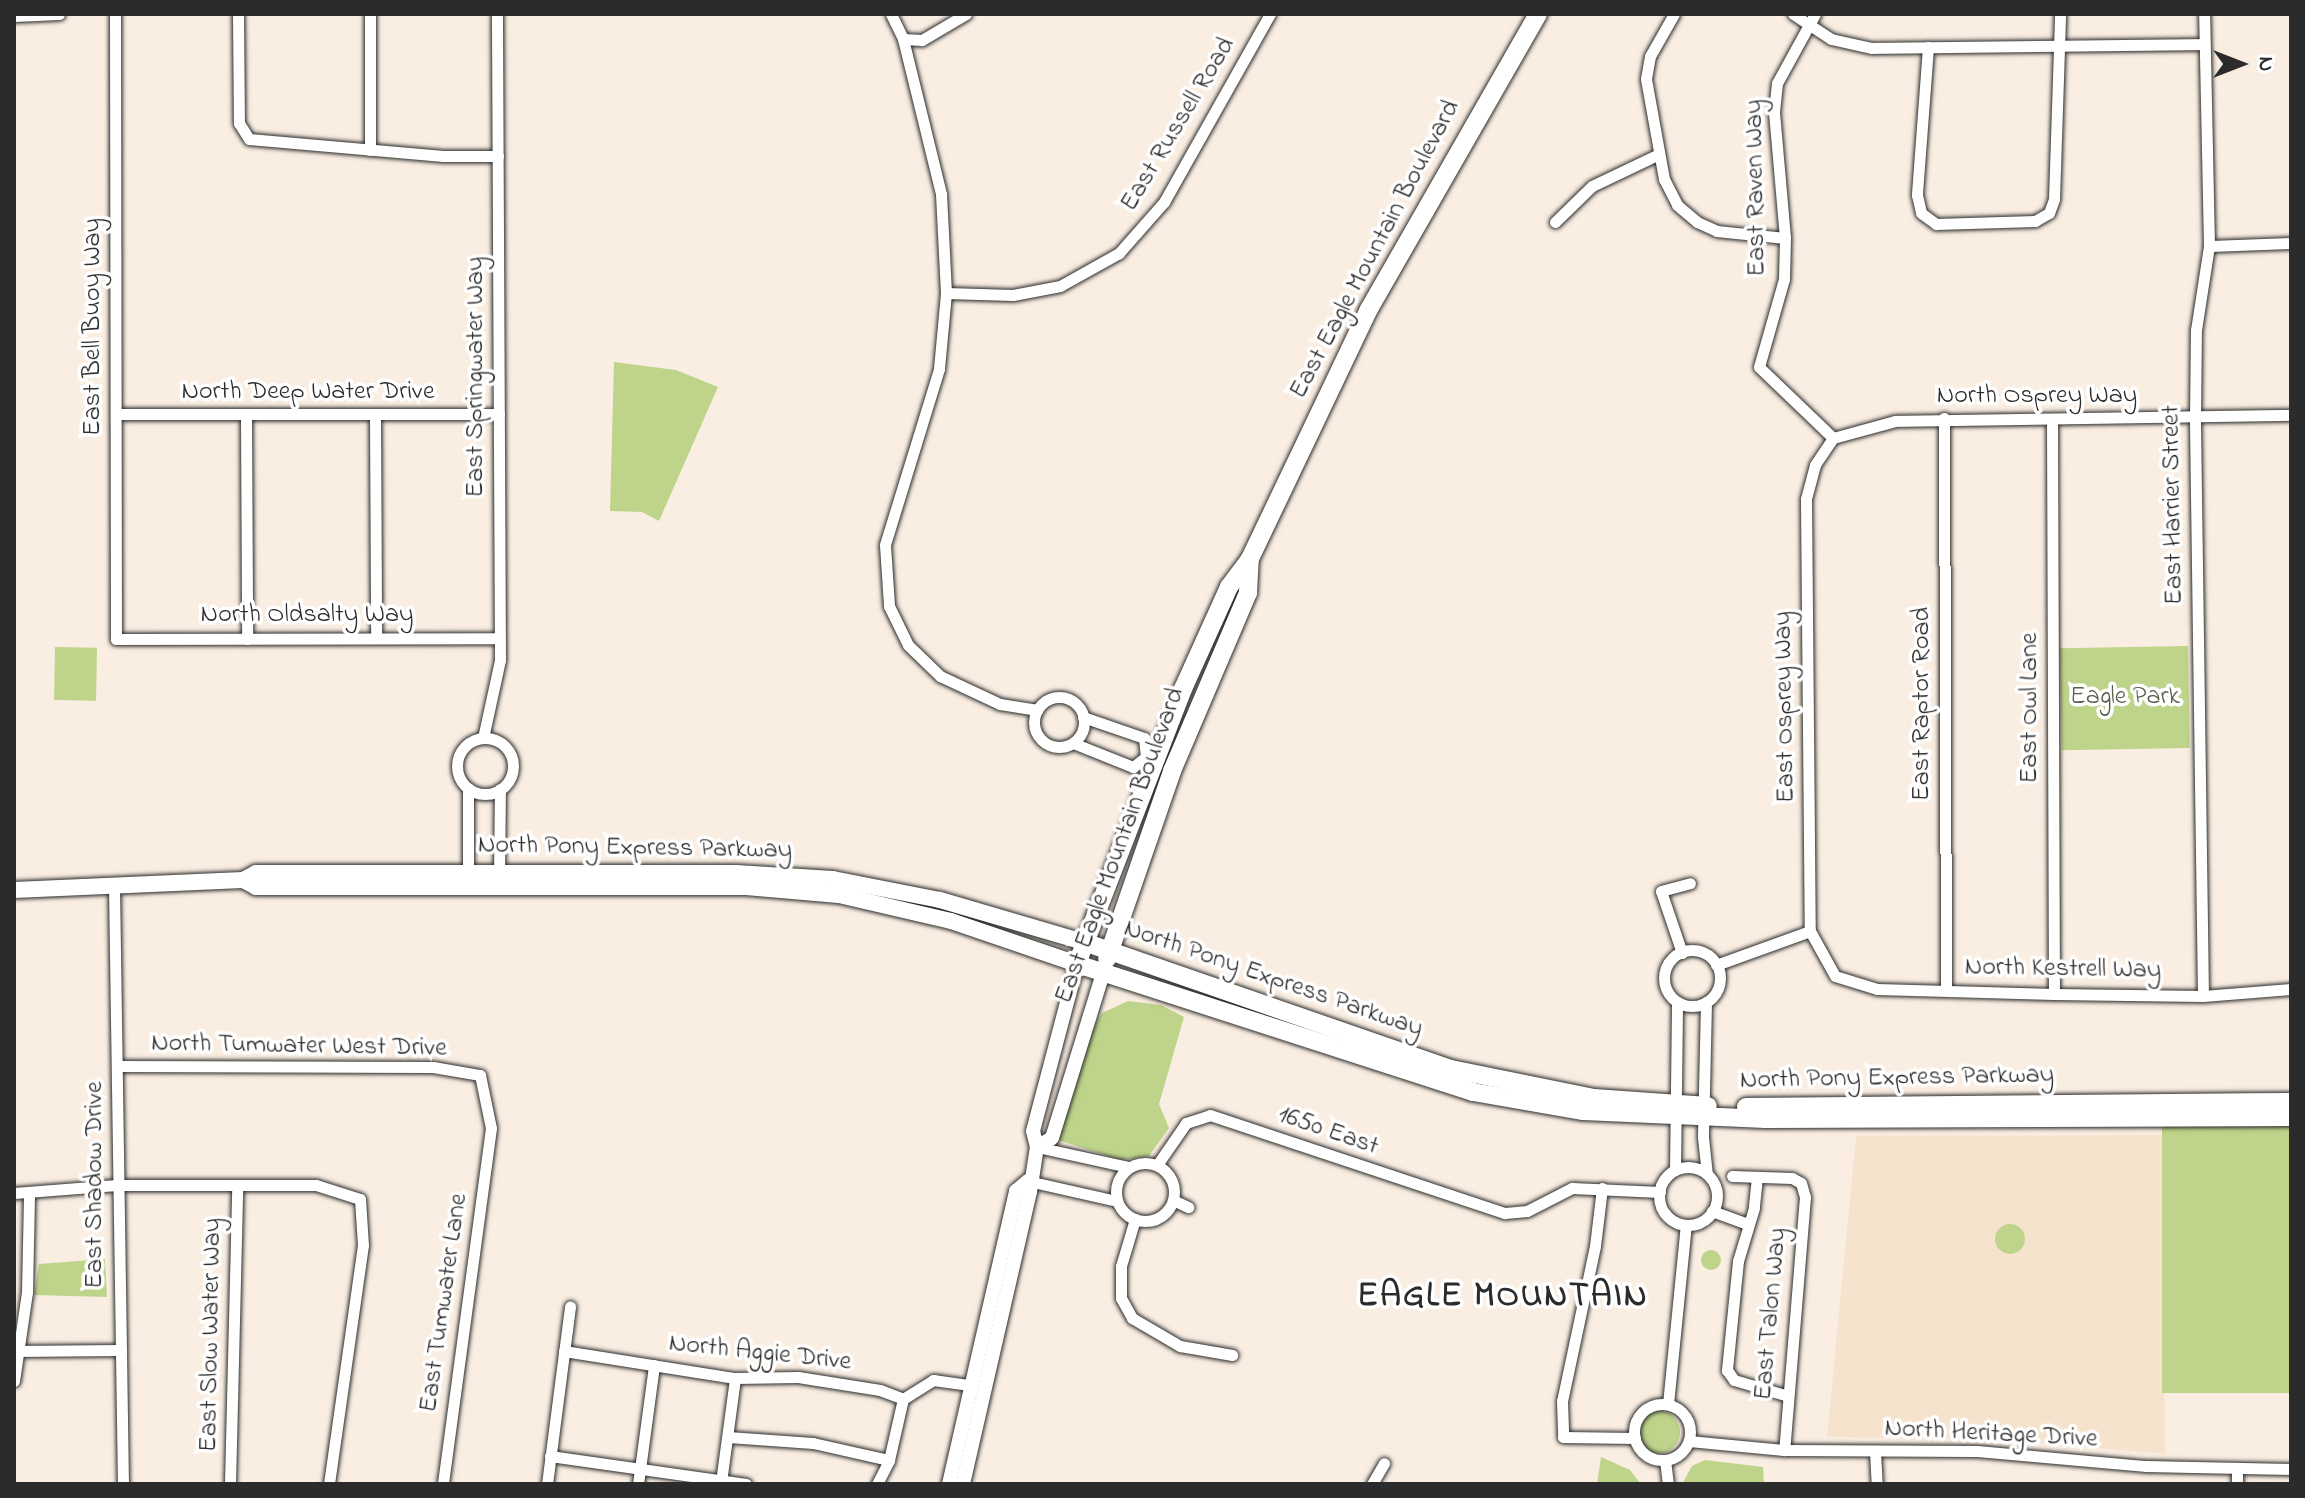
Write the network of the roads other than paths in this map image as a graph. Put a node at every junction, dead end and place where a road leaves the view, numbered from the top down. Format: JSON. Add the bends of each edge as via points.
{"nodes":[{"id":1,"x":59,"y":14,"type":"edge"},
{"id":2,"x":115,"y":14,"type":"edge"},
{"id":3,"x":238,"y":14,"type":"edge"},
{"id":4,"x":370,"y":14,"type":"edge"},
{"id":5,"x":497,"y":14,"type":"edge"},
{"id":6,"x":891,"y":14,"type":"edge"},
{"id":7,"x":966,"y":14,"type":"edge"},
{"id":8,"x":1270,"y":14,"type":"edge"},
{"id":9,"x":1538,"y":14,"type":"edge"},
{"id":10,"x":1674,"y":14,"type":"edge"},
{"id":11,"x":1793,"y":14,"type":"edge"},
{"id":12,"x":2060,"y":14,"type":"edge"},
{"id":13,"x":2204,"y":14,"type":"edge"},
{"id":14,"x":14,"y":16,"type":"edge"},
{"id":15,"x":1811,"y":19,"type":"edge"},
{"id":16,"x":903,"y":39,"type":"junction"},
{"id":17,"x":2060,"y":43,"type":"junction"},
{"id":18,"x":2204,"y":44,"type":"junction"},
{"id":19,"x":1928,"y":47,"type":"junction"},
{"id":20,"x":370,"y":150,"type":"junction"},
{"id":21,"x":1657,"y":155,"type":"junction"},
{"id":22,"x":498,"y":156,"type":"junction"},
{"id":23,"x":1555,"y":222,"type":"dead end"},
{"id":24,"x":1785,"y":238,"type":"junction"},
{"id":25,"x":2291,"y":243,"type":"edge"},
{"id":26,"x":2209,"y":246,"type":"junction"},
{"id":27,"x":946,"y":293,"type":"junction"},
{"id":28,"x":117,"y":414,"type":"junction"},
{"id":29,"x":499,"y":414,"type":"junction"},
{"id":30,"x":2291,"y":415,"type":"edge"},
{"id":31,"x":246,"y":416,"type":"junction"},
{"id":32,"x":375,"y":416,"type":"junction"},
{"id":33,"x":1944,"y":418,"type":"junction"},
{"id":34,"x":2195,"y":420,"type":"junction"},
{"id":35,"x":2052,"y":422,"type":"junction"},
{"id":36,"x":1833,"y":438,"type":"junction"},
{"id":37,"x":1250,"y":559,"type":"junction"},
{"id":38,"x":376,"y":637,"type":"junction"},
{"id":39,"x":499,"y":638,"type":"junction"},
{"id":40,"x":116,"y":639,"type":"joint"},
{"id":41,"x":247,"y":639,"type":"junction"},
{"id":42,"x":1038,"y":710,"type":"junction"},
{"id":43,"x":1083,"y":717,"type":"junction"},
{"id":44,"x":483,"y":738,"type":"junction"},
{"id":45,"x":1073,"y":743,"type":"junction"},
{"id":46,"x":1151,"y":760,"type":"junction"},
{"id":47,"x":1172,"y":771,"type":"junction"},
{"id":48,"x":468,"y":788,"type":"junction"},
{"id":49,"x":500,"y":789,"type":"junction"},
{"id":50,"x":468,"y":880,"type":"junction"},
{"id":51,"x":499,"y":880,"type":"junction"},
{"id":52,"x":1690,"y":883,"type":"dead end"},
{"id":53,"x":114,"y":886,"type":"junction"},
{"id":54,"x":14,"y":890,"type":"edge"},
{"id":55,"x":1810,"y":931,"type":"junction"},
{"id":56,"x":1084,"y":942,"type":"junction"},
{"id":57,"x":1110,"y":951,"type":"junction"},
{"id":58,"x":1682,"y":953,"type":"junction"},
{"id":59,"x":1077,"y":964,"type":"junction"},
{"id":60,"x":1716,"y":965,"type":"junction"},
{"id":61,"x":1103,"y":973,"type":"junction"},
{"id":62,"x":1835,"y":976,"type":"joint"},
{"id":63,"x":1946,"y":989,"type":"junction"},
{"id":64,"x":2291,"y":989,"type":"edge"},
{"id":65,"x":2054,"y":994,"type":"junction"},
{"id":66,"x":2203,"y":996,"type":"junction"},
{"id":67,"x":1677,"y":1002,"type":"junction"},
{"id":68,"x":1706,"y":1002,"type":"junction"},
{"id":69,"x":117,"y":1066,"type":"junction"},
{"id":70,"x":480,"y":1075,"type":"joint"},
{"id":71,"x":2291,"y":1102,"type":"edge"},
{"id":72,"x":1672,"y":1110,"type":"junction"},
{"id":73,"x":1703,"y":1112,"type":"junction"},
{"id":74,"x":2291,"y":1117,"type":"edge"},
{"id":75,"x":1037,"y":1147,"type":"junction"},
{"id":76,"x":1157,"y":1165,"type":"junction"},
{"id":77,"x":1129,"y":1167,"type":"junction"},
{"id":78,"x":1675,"y":1170,"type":"junction"},
{"id":79,"x":1707,"y":1174,"type":"junction"},
{"id":80,"x":1732,"y":1176,"type":"dead end"},
{"id":81,"x":1757,"y":1177,"type":"junction"},
{"id":82,"x":1028,"y":1181,"type":"junction"},
{"id":83,"x":117,"y":1185,"type":"junction"},
{"id":84,"x":237,"y":1187,"type":"junction"},
{"id":85,"x":1602,"y":1188,"type":"junction"},
{"id":86,"x":1660,"y":1192,"type":"junction"},
{"id":87,"x":14,"y":1193,"type":"edge"},
{"id":88,"x":29,"y":1193,"type":"junction"},
{"id":89,"x":1173,"y":1200,"type":"junction"},
{"id":90,"x":1117,"y":1201,"type":"junction"},
{"id":91,"x":1188,"y":1207,"type":"dead end"},
{"id":92,"x":1712,"y":1211,"type":"junction"},
{"id":93,"x":1135,"y":1219,"type":"junction"},
{"id":94,"x":1748,"y":1224,"type":"junction"},
{"id":95,"x":1686,"y":1225,"type":"junction"},
{"id":96,"x":570,"y":1306,"type":"dead end"},
{"id":97,"x":121,"y":1350,"type":"junction"},
{"id":98,"x":15,"y":1351,"type":"edge"},
{"id":99,"x":564,"y":1351,"type":"junction"},
{"id":100,"x":1232,"y":1355,"type":"dead end"},
{"id":101,"x":654,"y":1365,"type":"junction"},
{"id":102,"x":735,"y":1378,"type":"junction"},
{"id":103,"x":14,"y":1381,"type":"edge"},
{"id":104,"x":970,"y":1385,"type":"junction"},
{"id":105,"x":1785,"y":1395,"type":"junction"},
{"id":106,"x":903,"y":1399,"type":"junction"},
{"id":107,"x":1668,"y":1404,"type":"junction"},
{"id":108,"x":728,"y":1437,"type":"junction"},
{"id":109,"x":1635,"y":1438,"type":"junction"},
{"id":110,"x":1689,"y":1441,"type":"junction"},
{"id":111,"x":1784,"y":1450,"type":"junction"},
{"id":112,"x":1875,"y":1451,"type":"junction"},
{"id":113,"x":550,"y":1456,"type":"junction"},
{"id":114,"x":889,"y":1460,"type":"junction"},
{"id":115,"x":1665,"y":1460,"type":"junction"},
{"id":116,"x":1384,"y":1463,"type":"dead end"},
{"id":117,"x":640,"y":1468,"type":"junction"},
{"id":118,"x":2237,"y":1468,"type":"junction"},
{"id":119,"x":2291,"y":1469,"type":"edge"},
{"id":120,"x":721,"y":1482,"type":"junction"},
{"id":121,"x":123,"y":1484,"type":"edge"},
{"id":122,"x":230,"y":1484,"type":"edge"},
{"id":123,"x":329,"y":1484,"type":"edge"},
{"id":124,"x":443,"y":1484,"type":"edge"},
{"id":125,"x":547,"y":1484,"type":"edge"},
{"id":126,"x":638,"y":1484,"type":"edge"},
{"id":127,"x":746,"y":1484,"type":"edge"},
{"id":128,"x":877,"y":1484,"type":"edge"},
{"id":129,"x":949,"y":1484,"type":"edge"},
{"id":130,"x":963,"y":1484,"type":"edge"},
{"id":131,"x":1372,"y":1484,"type":"edge"},
{"id":132,"x":1668,"y":1484,"type":"edge"},
{"id":133,"x":1877,"y":1484,"type":"edge"},
{"id":134,"x":2237,"y":1484,"type":"edge"}],
"edges":[{"from":1,"to":14,"type":"street"},
{"from":2,"to":28,"type":"street","name":"East Bell Buoy Way"},
{"from":3,"to":20,"type":"street","via":[[243,134],[257,141]]},
{"from":4,"to":20,"type":"street"},
{"from":5,"to":22,"type":"street","name":"East Springwater Way"},
{"from":6,"to":16,"type":"street"},
{"from":7,"to":16,"type":"street","via":[[922,40]]},
{"from":8,"to":27,"type":"street","name":"East Russell Road","via":[[1164,202],[1119,253],[1060,286],[1013,295]]},
{"from":9,"to":37,"type":"main road","name":"East Eagle Mountain Boulevard","via":[[1369,309]]},
{"from":10,"to":21,"type":"street","via":[[1650,56],[1646,79]]},
{"from":11,"to":15,"type":"street"},
{"from":12,"to":17,"type":"street"},
{"from":13,"to":18,"type":"street","name":"East Harrier Street"},
{"from":15,"to":19,"type":"street","via":[[1851,46]]},
{"from":15,"to":24,"type":"street","name":"East Raven Way","via":[[1783,70],[1774,112]]},
{"from":16,"to":27,"type":"street","via":[[941,194]]},
{"from":17,"to":18,"type":"street"},
{"from":17,"to":19,"type":"street"},
{"from":17,"to":19,"type":"street","via":[[2049,213],[2035,221],[1936,224],[1921,213],[1917,195]]},
{"from":18,"to":26,"type":"street","name":"East Harrier Street"},
{"from":20,"to":22,"type":"street"},
{"from":21,"to":23,"type":"street","via":[[1592,186]]},
{"from":21,"to":24,"type":"street","via":[[1677,205],[1717,231]]},
{"from":22,"to":29,"type":"street","name":"East Springwater Way"},
{"from":24,"to":36,"type":"street","name":"East Raven Way","via":[[1784,279],[1759,367]]},
{"from":25,"to":26,"type":"street"},
{"from":26,"to":34,"type":"street","name":"East Harrier Street","via":[[2196,330]]},
{"from":27,"to":42,"type":"street","via":[[939,369],[885,545],[885,585],[893,621],[923,662],[957,686],[1000,704]]},
{"from":28,"to":31,"type":"street","name":"North Deep Water Drive"},
{"from":28,"to":40,"type":"street","name":"East Bell Buoy Way"},
{"from":29,"to":32,"type":"street","name":"North Deep Water Drive"},
{"from":29,"to":39,"type":"street","name":"East Springwater Way"},
{"from":30,"to":34,"type":"street","name":"North Osprey Way"},
{"from":31,"to":32,"type":"street","name":"North Deep Water Drive"},
{"from":31,"to":41,"type":"street"},
{"from":32,"to":38,"type":"street"},
{"from":33,"to":35,"type":"street","name":"North Osprey Way"},
{"from":33,"to":36,"type":"street","name":"North Osprey Way","via":[[1874,424]]},
{"from":33,"to":63,"type":"street","name":"East Raptor Road"},
{"from":34,"to":35,"type":"street","name":"North Osprey Way"},
{"from":34,"to":66,"type":"street","name":"East Harrier Street"},
{"from":35,"to":65,"type":"street","name":"East Owl Lane"},
{"from":36,"to":55,"type":"street","name":"East Osprey Way","via":[[1815,465],[1806,499]]},
{"from":37,"to":46,"type":"main road","name":"East Eagle Mountain Boulevard","via":[[1229,587]]},
{"from":37,"to":47,"type":"main road","name":"East Eagle Mountain Boulevard","via":[[1248,593]]},
{"from":38,"to":39,"type":"street","name":"North Oldsalty Way"},
{"from":38,"to":41,"type":"street","name":"North Oldsalty Way"},
{"from":39,"to":44,"type":"street","name":"East Springwater Way"},
{"from":40,"to":41,"type":"street","name":"North Oldsalty Way"},
{"from":42,"to":43,"type":"street","via":[[1060,697],[1076,704]]},
{"from":42,"to":45,"type":"street","via":[[1035,728],[1041,739],[1058,747]]},
{"from":43,"to":45,"type":"street","via":[[1082,733]]},
{"from":43,"to":46,"type":"street","via":[[1144,738]]},
{"from":44,"to":48,"type":"street","via":[[468,744],[458,760],[458,772]]},
{"from":44,"to":49,"type":"street","via":[[502,744],[512,761],[509,779]]},
{"from":45,"to":46,"type":"street","via":[[1133,767]]},
{"from":46,"to":47,"type":"street"},
{"from":46,"to":56,"type":"main road","name":"East Eagle Mountain Boulevard"},
{"from":47,"to":57,"type":"main road","name":"East Eagle Mountain Boulevard"},
{"from":48,"to":49,"type":"street","via":[[483,794]]},
{"from":48,"to":50,"type":"street"},
{"from":49,"to":51,"type":"street"},
{"from":50,"to":51,"type":"main road","name":"North Pony Express Parkway"},
{"from":50,"to":53,"type":"main road","name":"North Pony Express Parkway"},
{"from":51,"to":56,"type":"main road","name":"North Pony Express Parkway","via":[[736,873],[833,879],[959,904]]},
{"from":51,"to":59,"type":"main road","name":"North Pony Express Parkway","via":[[839,895],[928,914]]},
{"from":52,"to":58,"type":"street","via":[[1661,891]]},
{"from":53,"to":54,"type":"main road","name":"North Pony Express Parkway"},
{"from":53,"to":69,"type":"street","name":"East Shadow Drive"},
{"from":55,"to":60,"type":"street"},
{"from":55,"to":62,"type":"street","name":"East Osprey Way"},
{"from":56,"to":57,"type":"main road","name":"North Pony Express Parkway"},
{"from":56,"to":59,"type":"main road","name":"East Eagle Mountain Boulevard"},
{"from":57,"to":61,"type":"main road","name":"East Eagle Mountain Boulevard"},
{"from":57,"to":72,"type":"main road","name":"North Pony Express Parkway","via":[[1451,1069]]},
{"from":58,"to":60,"type":"street","via":[[1698,951]]},
{"from":58,"to":67,"type":"street","via":[[1669,963],[1664,978]]},
{"from":59,"to":61,"type":"main road","name":"North Pony Express Parkway"},
{"from":59,"to":75,"type":"street","name":"East Eagle Mountain Boulevard","via":[[1033,1131]]},
{"from":60,"to":68,"type":"street","via":[[1719,985]]},
{"from":61,"to":72,"type":"main road","name":"North Pony Express Parkway","via":[[1473,1092],[1583,1111]]},
{"from":61,"to":75,"type":"street","name":"East Eagle Mountain Boulevard","via":[[1052,1138]]},
{"from":62,"to":63,"type":"street","name":"North Kestrell Way","via":[[1877,989]]},
{"from":63,"to":65,"type":"street","name":"North Kestrell Way"},
{"from":64,"to":66,"type":"street","name":"North Kestrell Way"},
{"from":65,"to":66,"type":"street","name":"North Kestrell Way"},
{"from":67,"to":68,"type":"street"},
{"from":67,"to":72,"type":"street"},
{"from":68,"to":73,"type":"street"},
{"from":69,"to":70,"type":"street","name":"North Tumwater West Drive","via":[[433,1067]]},
{"from":69,"to":83,"type":"street","name":"East Shadow Drive"},
{"from":70,"to":124,"type":"street","name":"East Tumwater Lane","via":[[491,1128]]},
{"from":71,"to":73,"type":"main road","name":"North Pony Express Parkway"},
{"from":72,"to":73,"type":"main road","name":"North Pony Express Parkway"},
{"from":72,"to":78,"type":"street"},
{"from":73,"to":74,"type":"main road","name":"North Pony Express Parkway"},
{"from":73,"to":79,"type":"street"},
{"from":75,"to":77,"type":"street"},
{"from":75,"to":82,"type":"street","name":"East Eagle Mountain Boulevard"},
{"from":76,"to":77,"type":"street"},
{"from":76,"to":85,"type":"street","name":"1650 East","via":[[1186,1123],[1210,1115],[1505,1213],[1527,1211],[1572,1188]]},
{"from":76,"to":89,"type":"street","via":[[1172,1180]]},
{"from":77,"to":90,"type":"street","via":[[1117,1181]]},
{"from":78,"to":79,"type":"street","via":[[1692,1167]]},
{"from":78,"to":86,"type":"street"},
{"from":79,"to":92,"type":"street","via":[[1716,1188]]},
{"from":80,"to":81,"type":"street"},
{"from":81,"to":94,"type":"street"},
{"from":81,"to":105,"type":"street","name":"East Talon Way","via":[[1801,1183],[1805,1197]]},
{"from":82,"to":90,"type":"street"},
{"from":82,"to":104,"type":"street","name":"East Eagle Mountain Boulevard","via":[[1016,1191]]},
{"from":82,"to":130,"type":"street","name":"East Eagle Mountain Boulevard"},
{"from":83,"to":84,"type":"street"},
{"from":83,"to":88,"type":"street"},
{"from":83,"to":97,"type":"street","name":"East Shadow Drive"},
{"from":84,"to":122,"type":"street","name":"East Slow Water Way"},
{"from":84,"to":123,"type":"street","via":[[316,1185],[360,1199],[363,1245]]},
{"from":85,"to":86,"type":"street","name":"1650 East"},
{"from":85,"to":109,"type":"street","via":[[1562,1401],[1563,1437]]},
{"from":86,"to":95,"type":"street","via":[[1663,1210]]},
{"from":87,"to":88,"type":"street"},
{"from":88,"to":98,"type":"street","via":[[27,1292]]},
{"from":89,"to":91,"type":"street"},
{"from":89,"to":93,"type":"street","via":[[1162,1216]]},
{"from":90,"to":93,"type":"street"},
{"from":92,"to":94,"type":"street"},
{"from":92,"to":95,"type":"street","via":[[1701,1222]]},
{"from":93,"to":100,"type":"street","via":[[1121,1266],[1121,1298],[1140,1328],[1180,1346]]},
{"from":94,"to":105,"type":"street","via":[[1738,1261],[1727,1370],[1734,1380]]},
{"from":95,"to":107,"type":"street"},
{"from":96,"to":99,"type":"street"},
{"from":97,"to":98,"type":"street"},
{"from":97,"to":121,"type":"street","name":"East Shadow Drive"},
{"from":98,"to":103,"type":"street"},
{"from":99,"to":101,"type":"street","name":"North Aggie Drive"},
{"from":99,"to":113,"type":"street"},
{"from":101,"to":102,"type":"street","name":"North Aggie Drive"},
{"from":101,"to":117,"type":"street"},
{"from":102,"to":106,"type":"street","name":"North Aggie Drive","via":[[798,1377],[880,1390]]},
{"from":102,"to":108,"type":"street"},
{"from":104,"to":106,"type":"street","via":[[933,1380]]},
{"from":104,"to":129,"type":"street","name":"East Eagle Mountain Boulevard"},
{"from":105,"to":111,"type":"street","name":"East Talon Way"},
{"from":106,"to":114,"type":"street"},
{"from":107,"to":109,"type":"street","via":[[1644,1410]]},
{"from":107,"to":110,"type":"street","via":[[1689,1422]]},
{"from":108,"to":114,"type":"street","via":[[813,1443]]},
{"from":108,"to":120,"type":"street"},
{"from":109,"to":115,"type":"street","via":[[1645,1454]]},
{"from":110,"to":111,"type":"street","name":"North Heritage Drive"},
{"from":110,"to":115,"type":"street","via":[[1679,1455]]},
{"from":111,"to":112,"type":"street","name":"North Heritage Drive"},
{"from":112,"to":118,"type":"street","name":"North Heritage Drive","via":[[1977,1451]]},
{"from":112,"to":133,"type":"street"},
{"from":113,"to":117,"type":"street"},
{"from":113,"to":125,"type":"street"},
{"from":114,"to":128,"type":"street"},
{"from":115,"to":132,"type":"street"},
{"from":116,"to":131,"type":"street"},
{"from":117,"to":120,"type":"street"},
{"from":117,"to":126,"type":"street"},
{"from":118,"to":119,"type":"street","name":"North Heritage Drive"},
{"from":118,"to":134,"type":"street"},
{"from":120,"to":127,"type":"street"}]}
